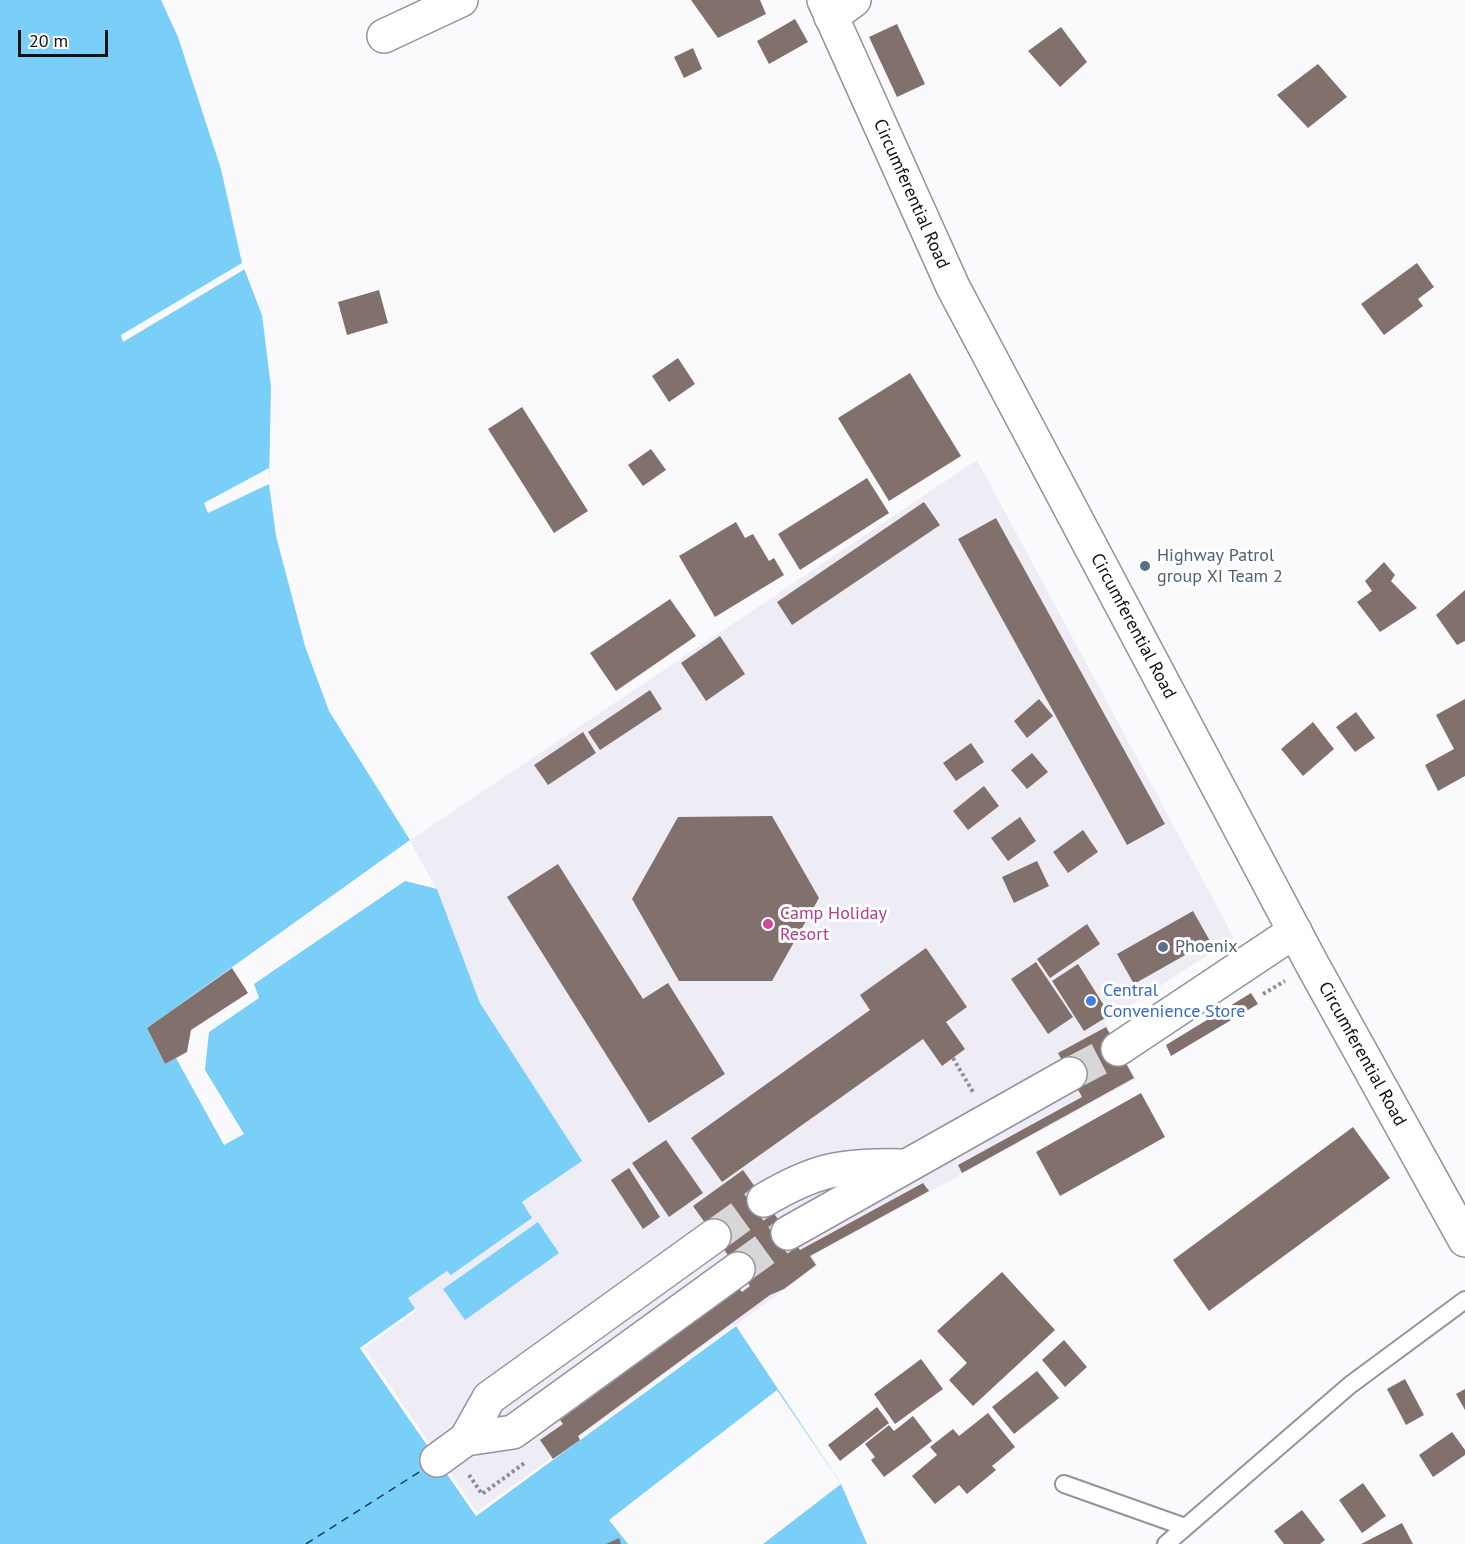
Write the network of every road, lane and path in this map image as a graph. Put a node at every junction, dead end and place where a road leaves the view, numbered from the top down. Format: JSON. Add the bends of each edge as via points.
{"nodes":[{"id":1,"x":461,"y":0,"type":"edge"},
{"id":2,"x":836,"y":6,"type":"edge"},
{"id":3,"x":384,"y":36,"type":"dead end"},
{"id":4,"x":1295,"y":931,"type":"junction"},
{"id":5,"x":1118,"y":1048,"type":"tunnel mouth"},
{"id":6,"x":1070,"y":1074,"type":"tunnel mouth"},
{"id":7,"x":906,"y":1166,"type":"junction"},
{"id":8,"x":764,"y":1200,"type":"tunnel mouth"},
{"id":9,"x":788,"y":1233,"type":"tunnel mouth"},
{"id":10,"x":714,"y":1236,"type":"tunnel mouth"},
{"id":11,"x":1465,"y":1240,"type":"edge"},
{"id":12,"x":738,"y":1269,"type":"tunnel mouth"},
{"id":13,"x":1465,"y":1300,"type":"edge"},
{"id":14,"x":452,"y":1450,"type":"junction"},
{"id":15,"x":528,"y":1461,"type":"dead end"},
{"id":16,"x":1064,"y":1484,"type":"dead end"},
{"id":17,"x":1185,"y":1527,"type":"junction"},
{"id":18,"x":1166,"y":1544,"type":"edge"}],
"edges":[{"from":1,"to":3,"type":"main road"},
{"from":2,"to":4,"type":"main road","name":"Circumferential Road","via":[[953,287]]},
{"from":4,"to":5,"type":"main road"},
{"from":4,"to":11,"type":"main road","name":"Circumferential Road"},
{"from":6,"to":7,"type":"main road"},
{"from":7,"to":8,"type":"main road","via":[[861,1166],[820,1173]]},
{"from":7,"to":9,"type":"main road"},
{"from":10,"to":14,"type":"main road","via":[[489,1398]]},
{"from":12,"to":14,"type":"main road","via":[[513,1432]]},
{"from":13,"to":17,"type":"lane","via":[[1350,1385]]},
{"from":14,"to":15,"type":"path","via":[[482,1494]]},
{"from":16,"to":17,"type":"lane"},
{"from":17,"to":18,"type":"lane"}]}
